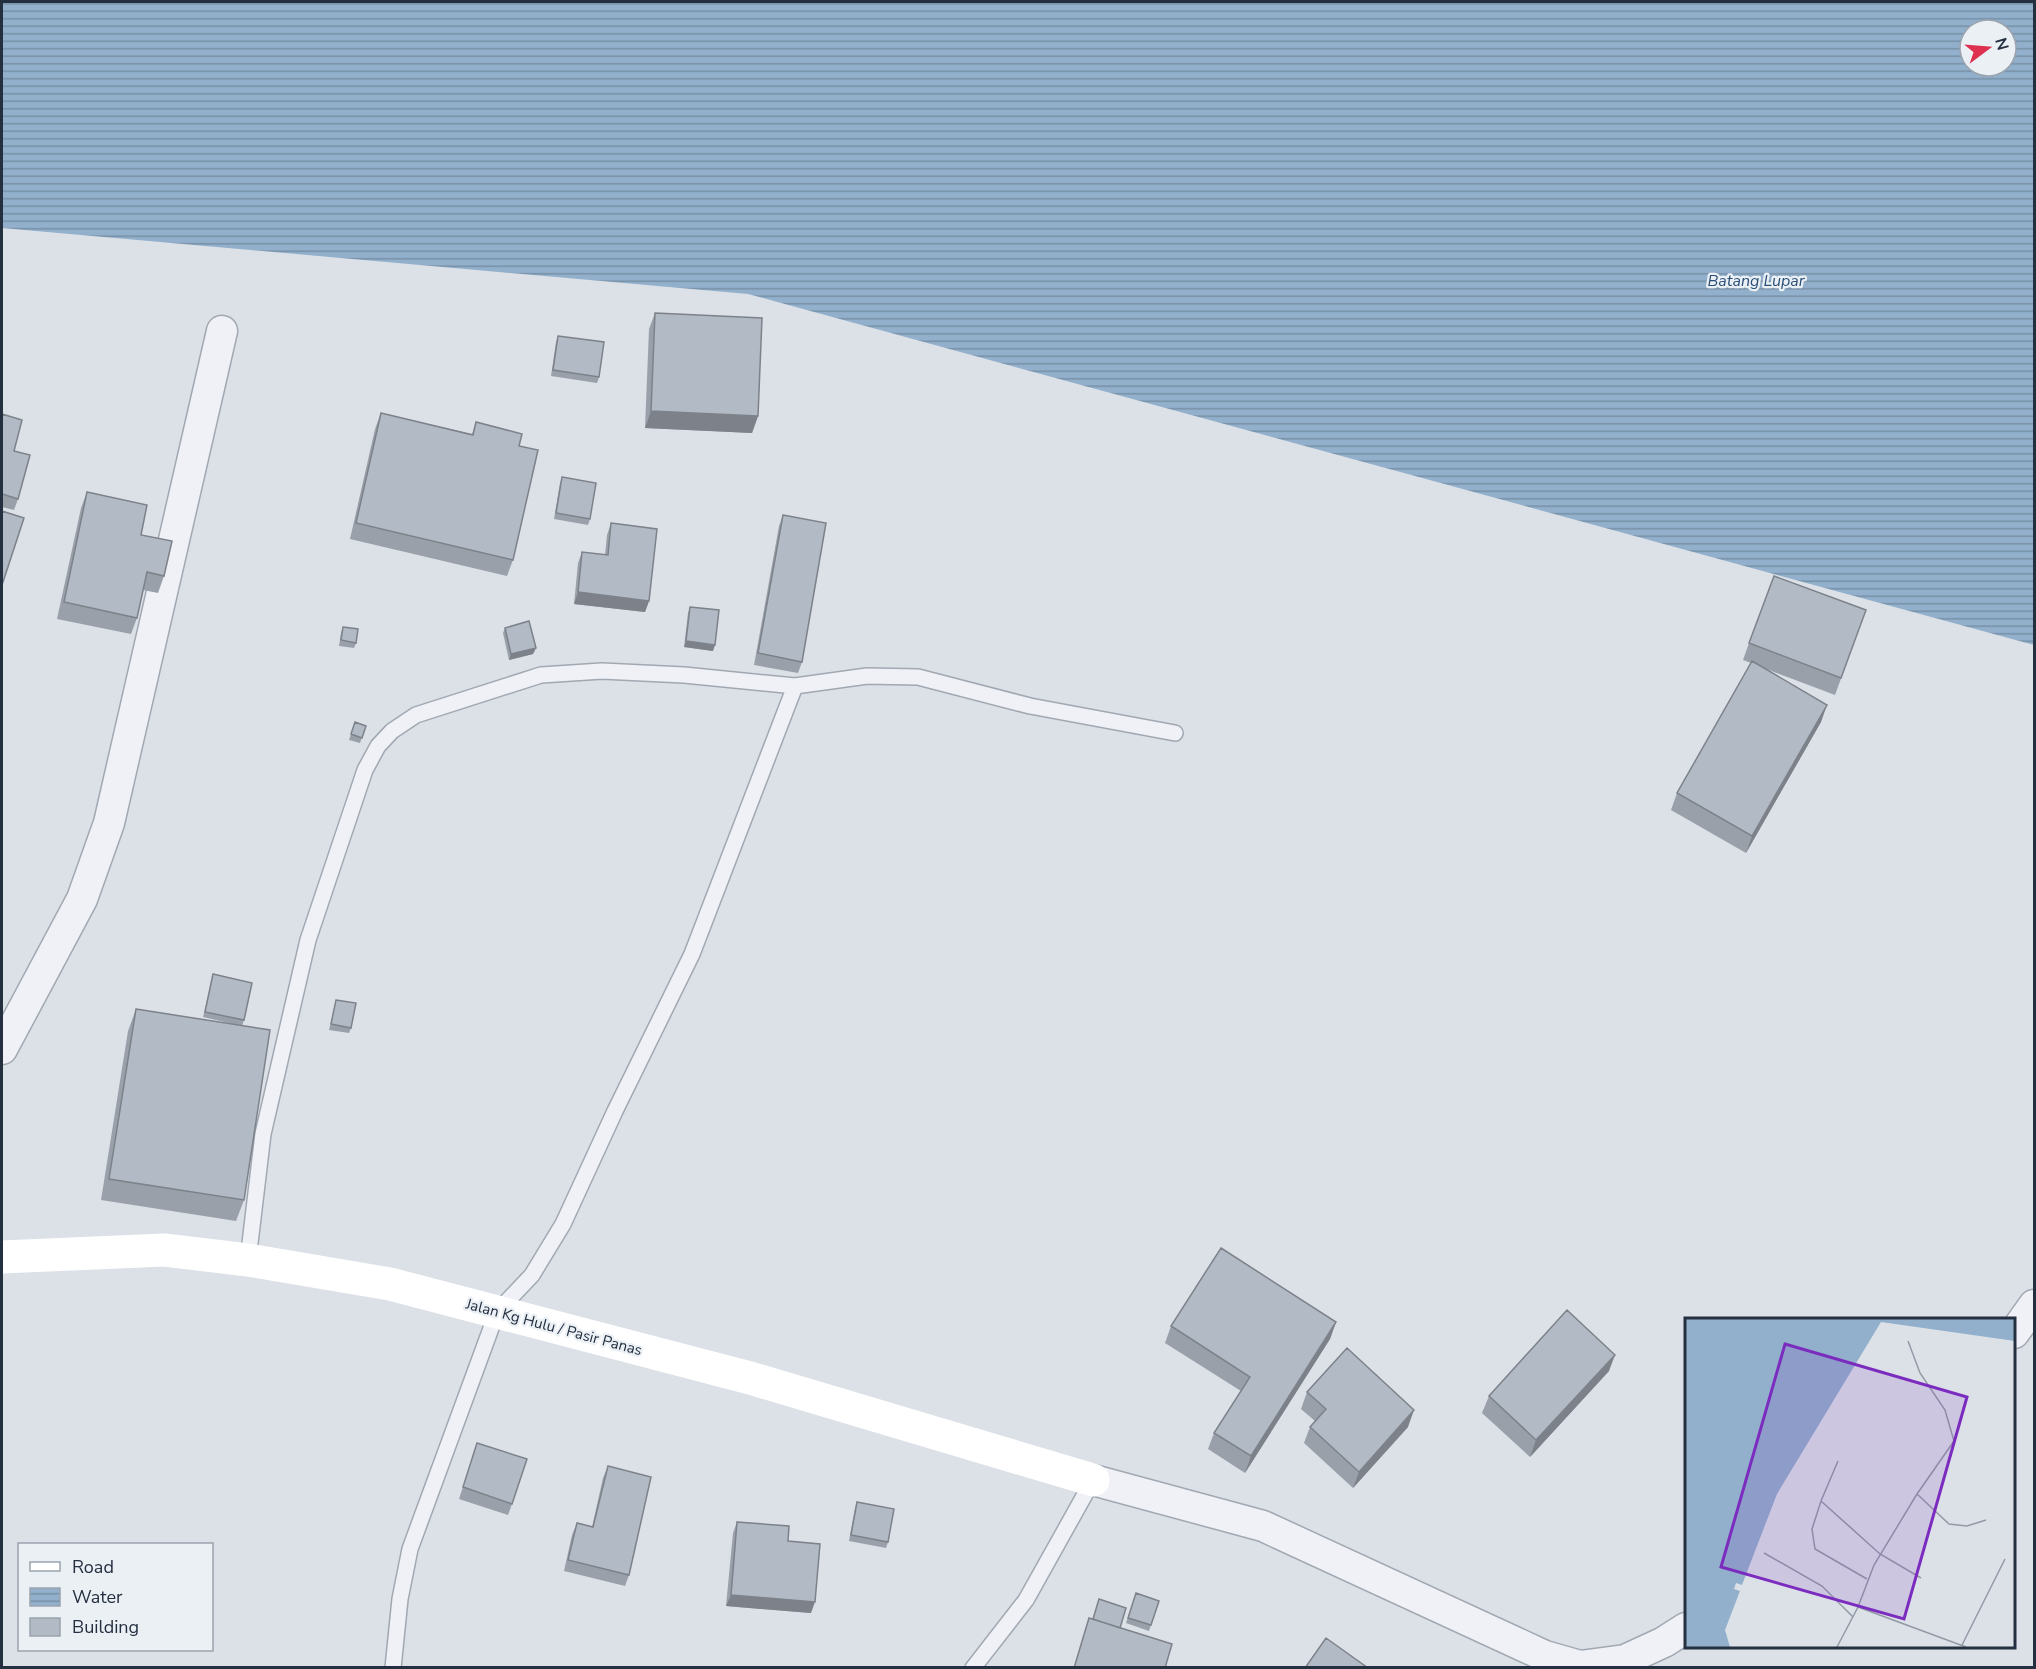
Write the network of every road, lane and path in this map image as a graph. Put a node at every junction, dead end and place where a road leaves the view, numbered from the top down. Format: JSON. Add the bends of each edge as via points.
{"nodes":[{"id":1,"x":222,"y":331,"type":"dead end"},
{"id":2,"x":795,"y":687,"type":"junction"},
{"id":3,"x":1175,"y":733,"type":"dead end"},
{"id":4,"x":2,"y":1048,"type":"edge"},
{"id":5,"x":2,"y":1257,"type":"edge"},
{"id":6,"x":248,"y":1260,"type":"junction"},
{"id":7,"x":2034,"y":1305,"type":"edge"},
{"id":8,"x":496,"y":1312,"type":"junction"},
{"id":9,"x":2015,"y":1330,"type":"edge"},
{"id":10,"x":1093,"y":1480,"type":"junction"},
{"id":11,"x":1685,"y":1629,"type":"edge"},
{"id":12,"x":393,"y":1668,"type":"edge"},
{"id":13,"x":973,"y":1668,"type":"edge"}],
"edges":[{"from":1,"to":4,"type":"street","via":[[109,823],[82,899]]},
{"from":2,"to":3,"type":"lane","via":[[867,676],[918,677],[1030,706]]},
{"from":2,"to":6,"type":"lane","via":[[602,671],[541,675],[416,715],[392,731],[364,770],[308,940],[263,1134]]},
{"from":2,"to":8,"type":"lane","via":[[692,954],[563,1224],[532,1275]]},
{"from":5,"to":6,"type":"main road","name":"Jalan Kg Hulu / Pasir Panas","via":[[164,1250]]},
{"from":6,"to":8,"type":"main road","name":"Jalan Kg Hulu / Pasir Panas","via":[[390,1284]]},
{"from":7,"to":9,"type":"street"},
{"from":8,"to":10,"type":"main road","name":"Jalan Kg Hulu / Pasir Panas","via":[[750,1378]]},
{"from":8,"to":12,"type":"lane","via":[[410,1549]]},
{"from":10,"to":11,"type":"street","via":[[1263,1526],[1545,1656],[1581,1666],[1625,1660]]},
{"from":10,"to":13,"type":"lane","via":[[1026,1600]]}]}
